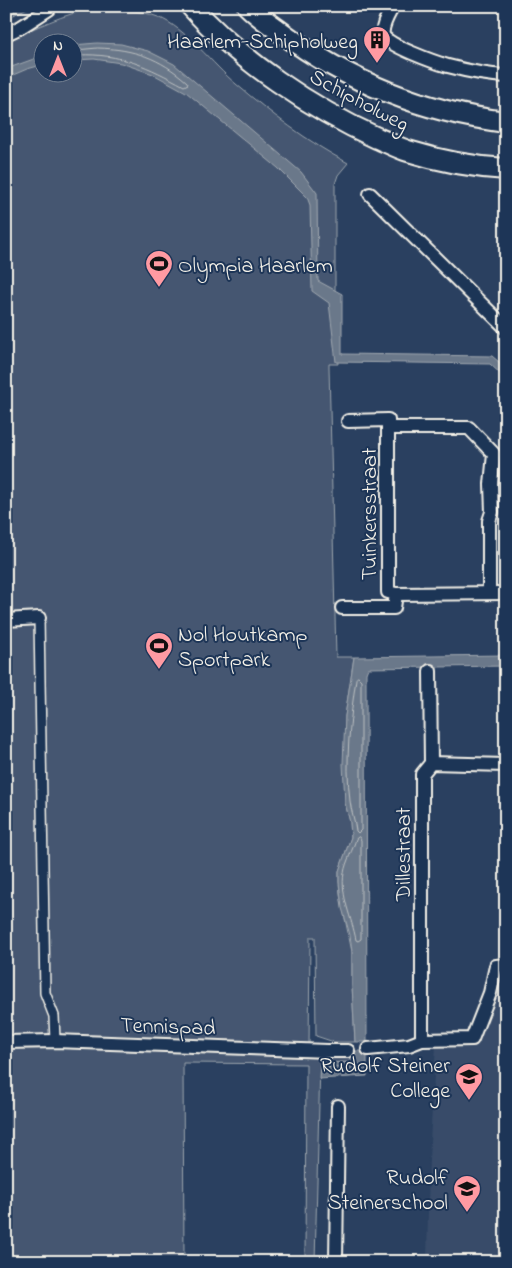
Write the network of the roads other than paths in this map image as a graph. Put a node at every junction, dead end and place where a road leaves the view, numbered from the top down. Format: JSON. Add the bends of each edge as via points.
{"nodes":[{"id":1,"x":191,"y":6,"type":"edge"},
{"id":2,"x":248,"y":6,"type":"edge"},
{"id":3,"x":393,"y":6,"type":"edge"},
{"id":4,"x":49,"y":9,"type":"dead end"},
{"id":5,"x":6,"y":34,"type":"edge"},
{"id":6,"x":506,"y":76,"type":"edge"},
{"id":7,"x":506,"y":122,"type":"edge"},
{"id":8,"x":506,"y":169,"type":"edge"},
{"id":9,"x":370,"y":194,"type":"dead end"},
{"id":10,"x":506,"y":328,"type":"edge"},
{"id":11,"x":348,"y":421,"type":"dead end"},
{"id":12,"x":388,"y":428,"type":"junction"},
{"id":13,"x":489,"y":593,"type":"junction"},
{"id":14,"x":506,"y":593,"type":"edge"},
{"id":15,"x":396,"y":594,"type":"junction"},
{"id":16,"x":342,"y":608,"type":"dead end"},
{"id":17,"x":39,"y":618,"type":"joint"},
{"id":18,"x":6,"y":620,"type":"edge"},
{"id":19,"x":430,"y":671,"type":"dead end"},
{"id":20,"x":431,"y":763,"type":"junction"},
{"id":21,"x":506,"y":765,"type":"edge"},
{"id":22,"x":506,"y":965,"type":"edge"},
{"id":23,"x":422,"y":1040,"type":"junction"},
{"id":24,"x":55,"y":1041,"type":"junction"},
{"id":25,"x":6,"y":1042,"type":"edge"},
{"id":26,"x":368,"y":1049,"type":"dead end"},
{"id":27,"x":348,"y":1051,"type":"dead end"},
{"id":28,"x":338,"y":1106,"type":"dead end"},
{"id":29,"x":336,"y":1262,"type":"edge"}],
"edges":[{"from":1,"to":8,"type":"main road","name":"Schipholweg","via":[[244,57],[314,105],[358,129],[406,151],[457,164]]},
{"from":2,"to":7,"type":"main road","name":"Schipholweg","via":[[303,49],[379,89],[444,111]]},
{"from":3,"to":6,"type":"street","via":[[384,24],[383,34],[387,41],[448,66]]},
{"from":4,"to":5,"type":"street"},
{"from":9,"to":10,"type":"street"},
{"from":11,"to":12,"type":"street","via":[[388,420]]},
{"from":12,"to":13,"type":"street","via":[[469,428],[494,454]]},
{"from":12,"to":15,"type":"street","name":"Tuinkersstraat","via":[[388,592]]},
{"from":13,"to":14,"type":"street"},
{"from":13,"to":15,"type":"street"},
{"from":15,"to":16,"type":"street","via":[[394,608]]},
{"from":17,"to":18,"type":"street"},
{"from":17,"to":24,"type":"street","via":[[45,993],[54,1016]]},
{"from":19,"to":20,"type":"street","name":"Dillestraat"},
{"from":20,"to":21,"type":"street"},
{"from":20,"to":23,"type":"street","name":"Dillestraat","via":[[422,774]]},
{"from":22,"to":23,"type":"street","via":[[496,966],[490,993],[472,1039]]},
{"from":23,"to":26,"type":"street","via":[[409,1045]]},
{"from":24,"to":25,"type":"street","name":"Tennispad"},
{"from":24,"to":27,"type":"street","name":"Tennispad"},
{"from":28,"to":29,"type":"street"}]}
